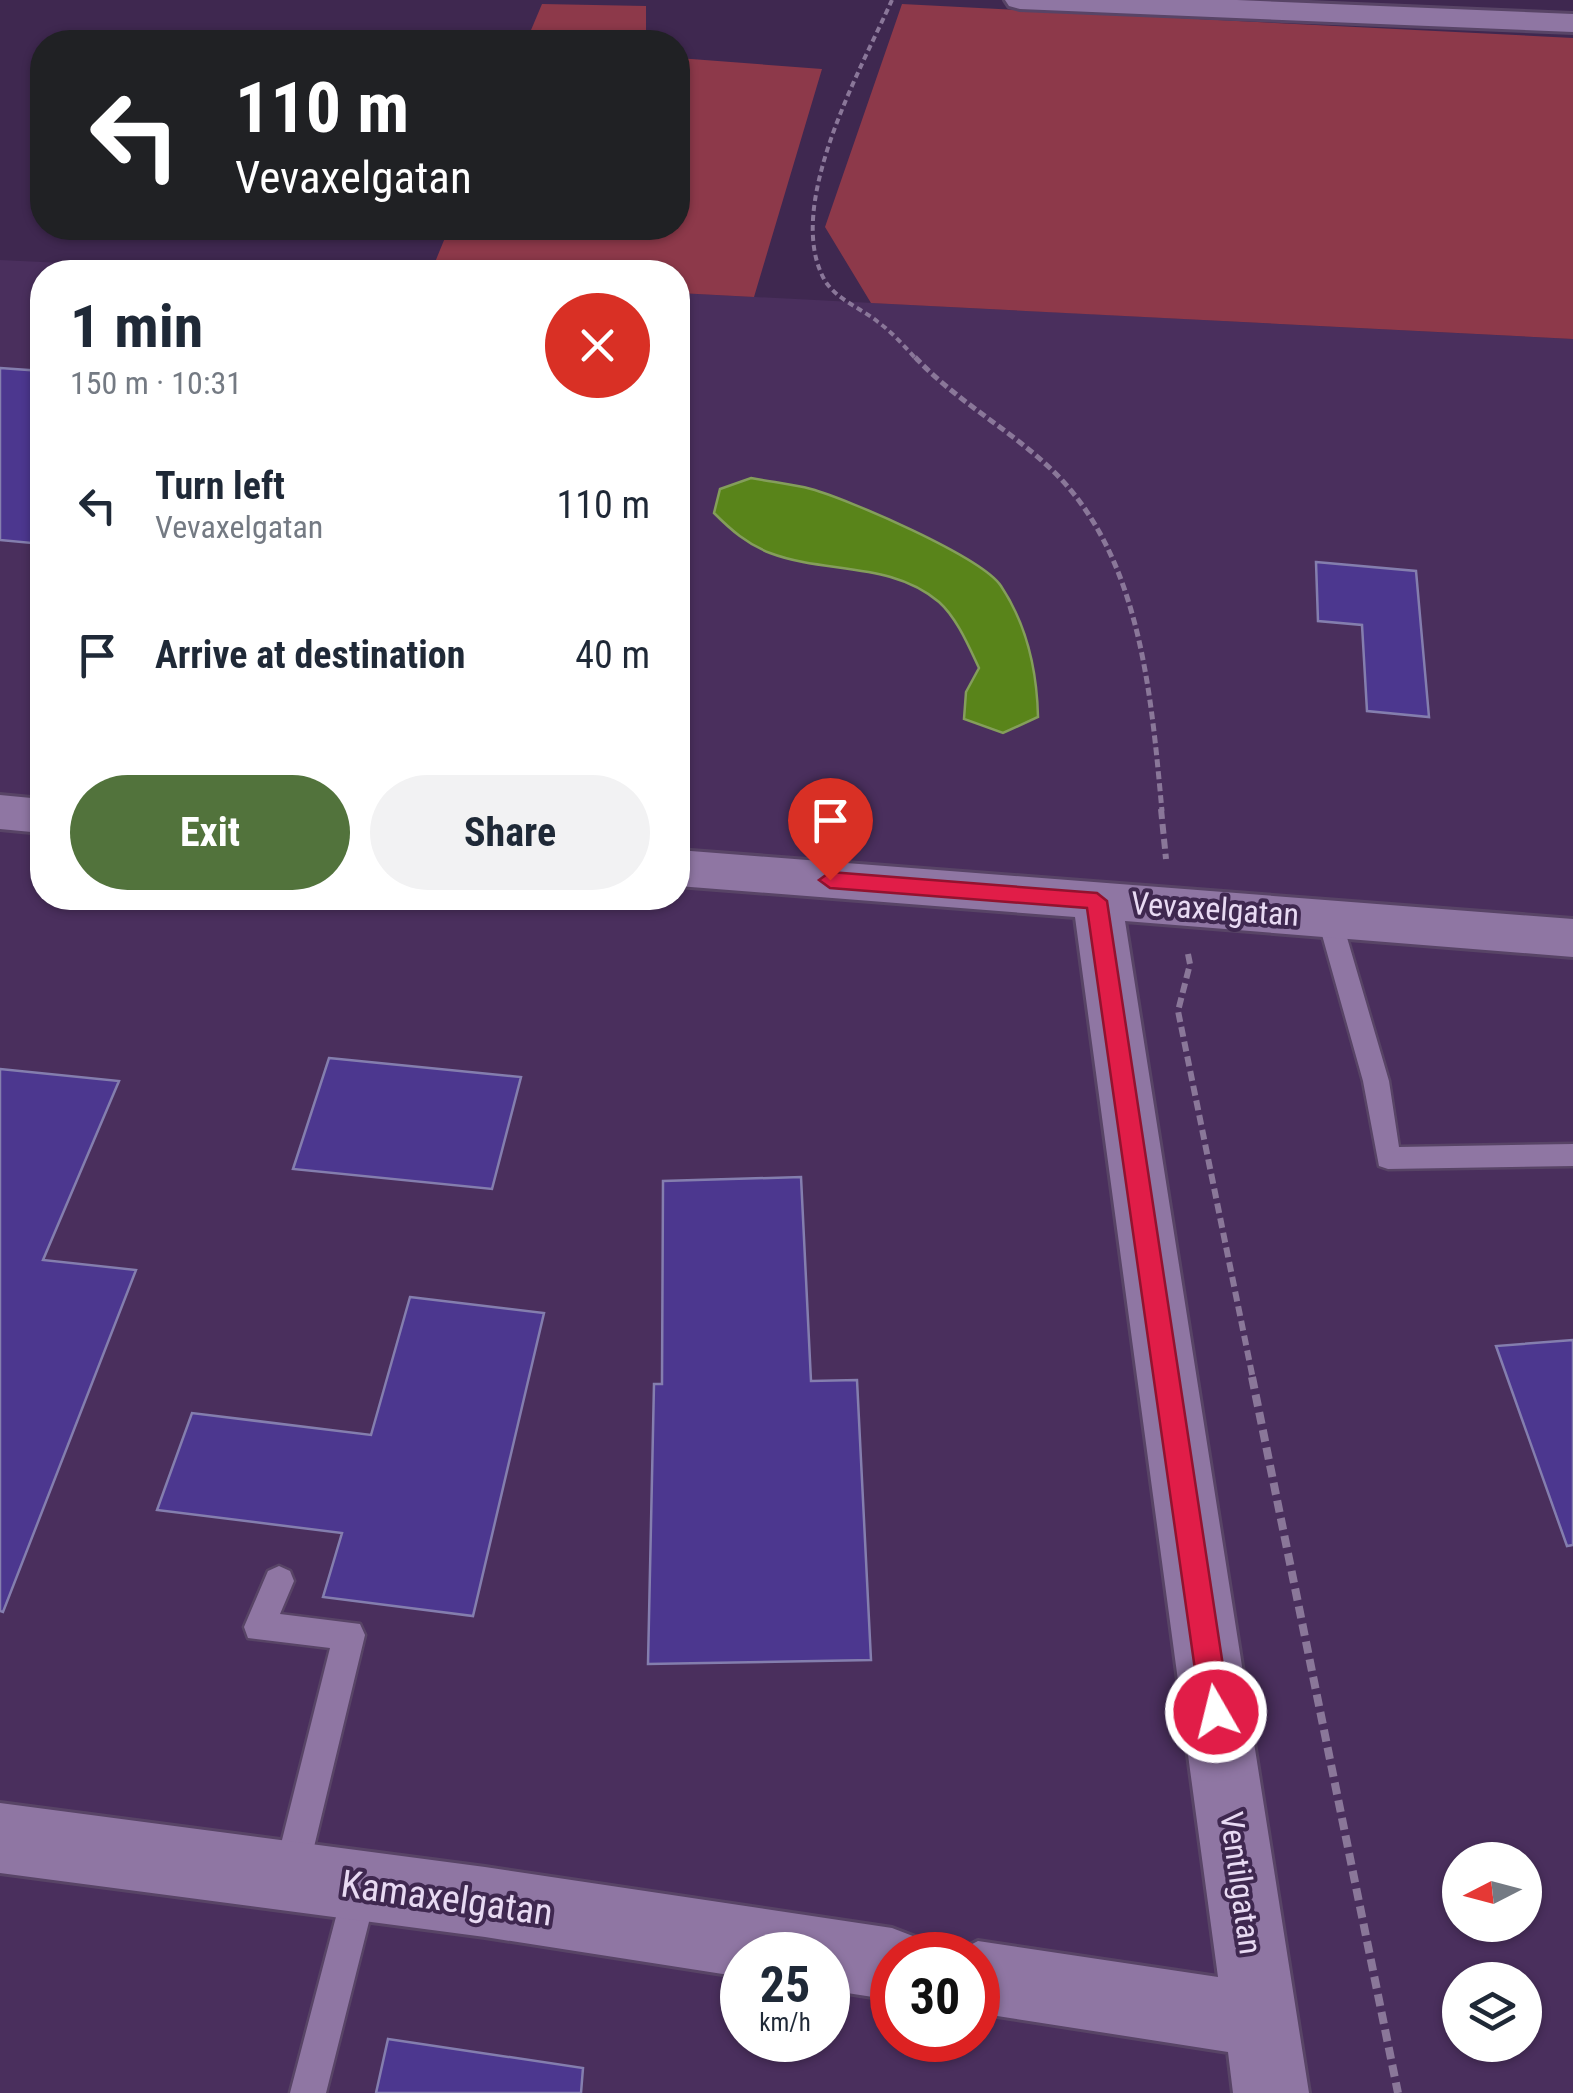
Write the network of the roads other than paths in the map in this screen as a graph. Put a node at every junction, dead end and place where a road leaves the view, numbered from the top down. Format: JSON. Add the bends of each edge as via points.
{"nodes":[{"id":1,"x":1020,"y":0,"type":"edge"},
{"id":2,"x":1207,"y":5,"type":"edge"},
{"id":3,"x":1573,"y":23,"type":"edge"},
{"id":4,"x":0,"y":812,"type":"edge"},
{"id":5,"x":30,"y":815,"type":"edge"},
{"id":6,"x":690,"y":869,"type":"edge"},
{"id":7,"x":1097,"y":901,"type":"junction"},
{"id":8,"x":1329,"y":917,"type":"junction"},
{"id":9,"x":1573,"y":938,"type":"edge"},
{"id":10,"x":1573,"y":1154,"type":"edge"},
{"id":11,"x":280,"y":1581,"type":"dead end"},
{"id":12,"x":0,"y":1838,"type":"edge"},
{"id":13,"x":290,"y":1876,"type":"junction"},
{"id":14,"x":362,"y":1886,"type":"junction"},
{"id":15,"x":870,"y":1961,"type":"edge"},
{"id":16,"x":1000,"y":1980,"type":"edge"},
{"id":17,"x":1261,"y":2020,"type":"junction"},
{"id":18,"x":308,"y":2093,"type":"edge"},
{"id":19,"x":1270,"y":2093,"type":"edge"}],
"edges":[{"from":1,"to":2,"type":"street"},
{"from":2,"to":3,"type":"street"},
{"from":4,"to":5,"type":"street"},
{"from":6,"to":7,"type":"street","name":"Vevaxelgatan"},
{"from":7,"to":8,"type":"street","name":"Vevaxelgatan"},
{"from":7,"to":17,"type":"street","name":"Ventilgatan"},
{"from":8,"to":9,"type":"street","name":"Vevaxelgatan"},
{"from":8,"to":10,"type":"lane","via":[[1376,1081],[1388,1158]]},
{"from":11,"to":13,"type":"lane","via":[[259,1627],[349,1635]]},
{"from":12,"to":13,"type":"street","name":"Kamaxelgatan"},
{"from":13,"to":14,"type":"street","name":"Kamaxelgatan"},
{"from":14,"to":15,"type":"street","name":"Kamaxelgatan"},
{"from":14,"to":18,"type":"lane"},
{"from":16,"to":17,"type":"street"},
{"from":17,"to":19,"type":"street","name":"Ventilgatan"}]}
